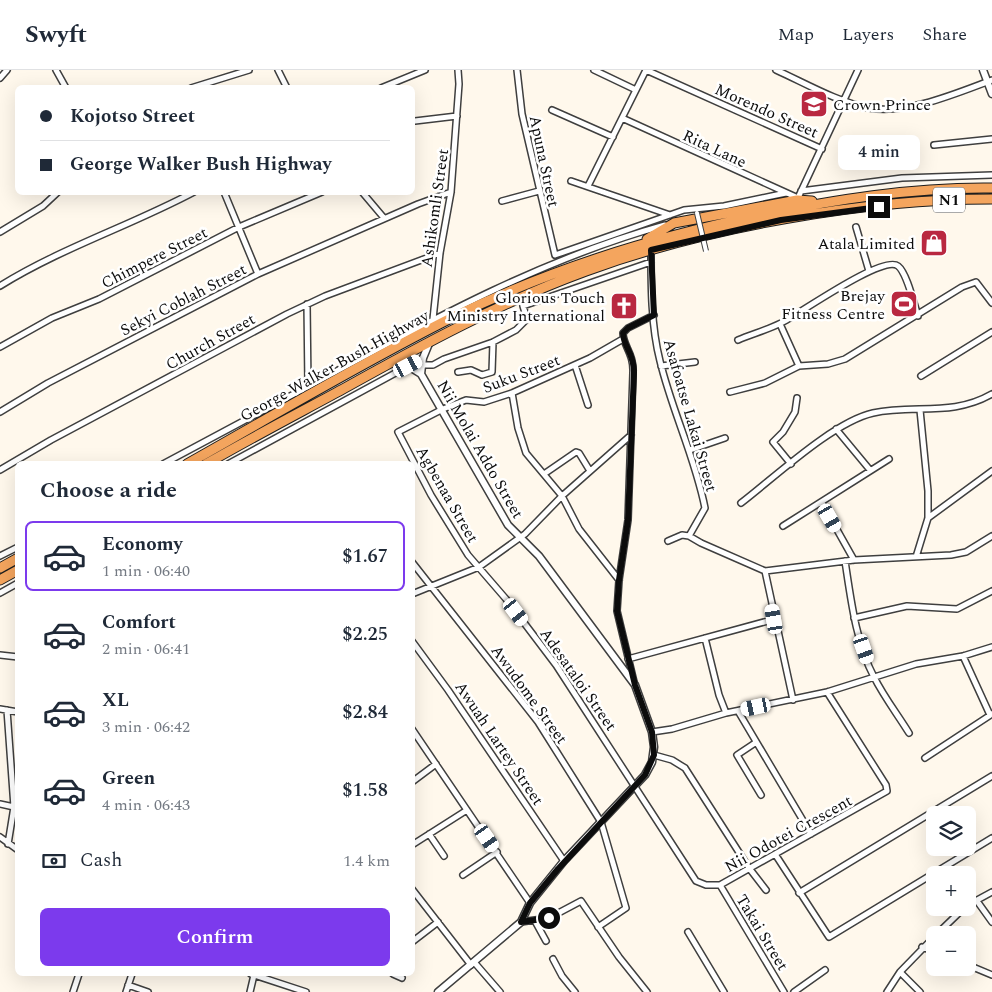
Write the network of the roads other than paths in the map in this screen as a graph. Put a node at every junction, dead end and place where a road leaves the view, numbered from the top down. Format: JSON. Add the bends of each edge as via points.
{"nodes":[{"id":1,"x":7,"y":70,"type":"edge"},
{"id":2,"x":56,"y":70,"type":"edge"},
{"id":3,"x":249,"y":70,"type":"edge"},
{"id":4,"x":278,"y":70,"type":"edge"},
{"id":5,"x":425,"y":70,"type":"edge"},
{"id":6,"x":458,"y":70,"type":"edge"},
{"id":7,"x":516,"y":70,"type":"edge"},
{"id":8,"x":594,"y":70,"type":"edge"},
{"id":9,"x":646,"y":70,"type":"edge"},
{"id":10,"x":776,"y":70,"type":"edge"},
{"id":11,"x":858,"y":70,"type":"edge"},
{"id":12,"x":983,"y":70,"type":"edge"},
{"id":13,"x":0,"y":78,"type":"edge"},
{"id":14,"x":990,"y":81,"type":"edge"},
{"id":15,"x":64,"y":85,"type":"edge"},
{"id":16,"x":201,"y":85,"type":"edge"},
{"id":17,"x":286,"y":85,"type":"edge"},
{"id":18,"x":388,"y":85,"type":"edge"},
{"id":19,"x":636,"y":90,"type":"junction"},
{"id":20,"x":992,"y":94,"type":"edge"},
{"id":21,"x":845,"y":101,"type":"junction"},
{"id":22,"x":552,"y":110,"type":"dead end"},
{"id":23,"x":457,"y":116,"type":"junction"},
{"id":24,"x":622,"y":118,"type":"junction"},
{"id":25,"x":415,"y":121,"type":"dead end"},
{"id":26,"x":613,"y":137,"type":"junction"},
{"id":27,"x":992,"y":139,"type":"edge"},
{"id":28,"x":934,"y":145,"type":"dead end"},
{"id":29,"x":822,"y":149,"type":"junction"},
{"id":30,"x":992,"y":175,"type":"edge"},
{"id":31,"x":571,"y":181,"type":"dead end"},
{"id":32,"x":588,"y":186,"type":"junction"},
{"id":33,"x":990,"y":187,"type":"edge"},
{"id":34,"x":539,"y":191,"type":"junction"},
{"id":35,"x":801,"y":191,"type":"junction"},
{"id":36,"x":451,"y":192,"type":"junction"},
{"id":37,"x":786,"y":193,"type":"junction"},
{"id":38,"x":55,"y":195,"type":"edge"},
{"id":39,"x":188,"y":195,"type":"edge"},
{"id":40,"x":225,"y":195,"type":"edge"},
{"id":41,"x":315,"y":195,"type":"edge"},
{"id":42,"x":365,"y":195,"type":"edge"},
{"id":43,"x":797,"y":199,"type":"junction"},
{"id":44,"x":992,"y":199,"type":"edge"},
{"id":45,"x":502,"y":201,"type":"dead end"},
{"id":46,"x":828,"y":202,"type":"junction"},
{"id":47,"x":697,"y":213,"type":"dead end"},
{"id":48,"x":384,"y":218,"type":"junction"},
{"id":49,"x":671,"y":220,"type":"junction"},
{"id":50,"x":238,"y":227,"type":"junction"},
{"id":51,"x":856,"y":227,"type":"dead end"},
{"id":52,"x":0,"y":232,"type":"edge"},
{"id":53,"x":640,"y":244,"type":"junction"},
{"id":54,"x":651,"y":250,"type":"junction"},
{"id":55,"x":706,"y":251,"type":"dead end"},
{"id":56,"x":440,"y":253,"type":"junction"},
{"id":57,"x":651,"y":262,"type":"junction"},
{"id":58,"x":869,"y":271,"type":"junction"},
{"id":59,"x":258,"y":274,"type":"junction"},
{"id":60,"x":0,"y":286,"type":"edge"},
{"id":61,"x":992,"y":303,"type":"edge"},
{"id":62,"x":307,"y":304,"type":"junction"},
{"id":63,"x":654,"y":315,"type":"junction"},
{"id":64,"x":918,"y":316,"type":"junction"},
{"id":65,"x":433,"y":319,"type":"junction"},
{"id":66,"x":780,"y":324,"type":"junction"},
{"id":67,"x":992,"y":332,"type":"edge"},
{"id":68,"x":623,"y":339,"type":"junction"},
{"id":69,"x":430,"y":340,"type":"junction"},
{"id":70,"x":738,"y":340,"type":"dead end"},
{"id":71,"x":493,"y":342,"type":"junction"},
{"id":72,"x":0,"y":347,"type":"edge"},
{"id":73,"x":422,"y":362,"type":"junction"},
{"id":74,"x":695,"y":362,"type":"dead end"},
{"id":75,"x":390,"y":363,"type":"junction"},
{"id":76,"x":575,"y":365,"type":"junction"},
{"id":77,"x":408,"y":366,"type":"junction"},
{"id":78,"x":661,"y":366,"type":"junction"},
{"id":79,"x":799,"y":366,"type":"junction"},
{"id":80,"x":458,"y":372,"type":"dead end"},
{"id":81,"x":421,"y":374,"type":"junction"},
{"id":82,"x":921,"y":376,"type":"dead end"},
{"id":83,"x":308,"y":386,"type":"junction"},
{"id":84,"x":730,"y":392,"type":"dead end"},
{"id":85,"x":512,"y":393,"type":"junction"},
{"id":86,"x":992,"y":394,"type":"edge"},
{"id":87,"x":797,"y":398,"type":"dead end"},
{"id":88,"x":588,"y":405,"type":"dead end"},
{"id":89,"x":443,"y":409,"type":"junction"},
{"id":90,"x":920,"y":410,"type":"junction"},
{"id":91,"x":0,"y":412,"type":"edge"},
{"id":92,"x":836,"y":429,"type":"junction"},
{"id":93,"x":398,"y":432,"type":"joint"},
{"id":94,"x":631,"y":435,"type":"junction"},
{"id":95,"x":725,"y":438,"type":"dead end"},
{"id":96,"x":690,"y":450,"type":"junction"},
{"id":97,"x":889,"y":459,"type":"dead end"},
{"id":98,"x":15,"y":461,"type":"edge"},
{"id":99,"x":16,"y":461,"type":"edge"},
{"id":100,"x":170,"y":461,"type":"edge"},
{"id":101,"x":192,"y":461,"type":"edge"},
{"id":102,"x":211,"y":461,"type":"edge"},
{"id":103,"x":234,"y":461,"type":"edge"},
{"id":104,"x":413,"y":461,"type":"edge"},
{"id":105,"x":415,"y":464,"type":"edge"},
{"id":106,"x":791,"y":464,"type":"junction"},
{"id":107,"x":869,"y":469,"type":"junction"},
{"id":108,"x":0,"y":470,"type":"edge"},
{"id":109,"x":590,"y":471,"type":"junction"},
{"id":110,"x":992,"y":471,"type":"edge"},
{"id":111,"x":544,"y":474,"type":"junction"},
{"id":112,"x":562,"y":496,"type":"junction"},
{"id":113,"x":741,"y":503,"type":"dead end"},
{"id":114,"x":822,"y":503,"type":"junction"},
{"id":115,"x":928,"y":518,"type":"junction"},
{"id":116,"x":783,"y":526,"type":"dead end"},
{"id":117,"x":689,"y":536,"type":"junction"},
{"id":118,"x":992,"y":536,"type":"edge"},
{"id":119,"x":520,"y":537,"type":"junction"},
{"id":120,"x":668,"y":541,"type":"dead end"},
{"id":121,"x":15,"y":548,"type":"edge"},
{"id":122,"x":0,"y":556,"type":"edge"},
{"id":123,"x":916,"y":557,"type":"junction"},
{"id":124,"x":15,"y":560,"type":"edge"},
{"id":125,"x":854,"y":560,"type":"junction"},
{"id":126,"x":844,"y":562,"type":"junction"},
{"id":127,"x":415,"y":566,"type":"edge"},
{"id":128,"x":478,"y":567,"type":"junction"},
{"id":129,"x":0,"y":568,"type":"edge"},
{"id":130,"x":765,"y":571,"type":"junction"},
{"id":131,"x":15,"y":572,"type":"edge"},
{"id":132,"x":0,"y":580,"type":"edge"},
{"id":133,"x":619,"y":580,"type":"junction"},
{"id":134,"x":15,"y":585,"type":"edge"},
{"id":135,"x":431,"y":586,"type":"junction"},
{"id":136,"x":992,"y":591,"type":"edge"},
{"id":137,"x":0,"y":593,"type":"edge"},
{"id":138,"x":415,"y":593,"type":"edge"},
{"id":139,"x":854,"y":618,"type":"junction"},
{"id":140,"x":774,"y":619,"type":"junction"},
{"id":141,"x":705,"y":638,"type":"junction"},
{"id":142,"x":415,"y":645,"type":"edge"},
{"id":143,"x":992,"y":647,"type":"edge"},
{"id":144,"x":0,"y":655,"type":"edge"},
{"id":145,"x":963,"y":656,"type":"junction"},
{"id":146,"x":15,"y":658,"type":"edge"},
{"id":147,"x":628,"y":659,"type":"junction"},
{"id":148,"x":874,"y":677,"type":"junction"},
{"id":149,"x":635,"y":685,"type":"junction"},
{"id":150,"x":827,"y":692,"type":"junction"},
{"id":151,"x":793,"y":700,"type":"junction"},
{"id":152,"x":0,"y":709,"type":"edge"},
{"id":153,"x":7,"y":710,"type":"junction"},
{"id":154,"x":15,"y":711,"type":"edge"},
{"id":155,"x":738,"y":711,"type":"junction"},
{"id":156,"x":726,"y":713,"type":"junction"},
{"id":157,"x":991,"y":715,"type":"edge"},
{"id":158,"x":652,"y":732,"type":"junction"},
{"id":159,"x":415,"y":733,"type":"edge"},
{"id":160,"x":909,"y":733,"type":"dead end"},
{"id":161,"x":755,"y":743,"type":"junction"},
{"id":162,"x":654,"y":755,"type":"junction"},
{"id":163,"x":925,"y":758,"type":"dead end"},
{"id":164,"x":436,"y":764,"type":"junction"},
{"id":165,"x":992,"y":776,"type":"edge"},
{"id":166,"x":415,"y":780,"type":"edge"},
{"id":167,"x":636,"y":784,"type":"junction"},
{"id":168,"x":762,"y":795,"type":"dead end"},
{"id":169,"x":0,"y":804,"type":"edge"},
{"id":170,"x":14,"y":807,"type":"junction"},
{"id":171,"x":468,"y":810,"type":"junction"},
{"id":172,"x":601,"y":822,"type":"junction"},
{"id":173,"x":429,"y":834,"type":"junction"},
{"id":174,"x":811,"y":834,"type":"junction"},
{"id":175,"x":0,"y":837,"type":"edge"},
{"id":176,"x":992,"y":838,"type":"edge"},
{"id":177,"x":415,"y":843,"type":"edge"},
{"id":178,"x":8,"y":844,"type":"junction"},
{"id":179,"x":15,"y":848,"type":"edge"},
{"id":180,"x":497,"y":852,"type":"junction"},
{"id":181,"x":775,"y":854,"type":"junction"},
{"id":182,"x":444,"y":856,"type":"dead end"},
{"id":183,"x":564,"y":860,"type":"junction"},
{"id":184,"x":749,"y":868,"type":"junction"},
{"id":185,"x":463,"y":875,"type":"dead end"},
{"id":186,"x":720,"y":885,"type":"junction"},
{"id":187,"x":766,"y":890,"type":"dead end"},
{"id":188,"x":992,"y":892,"type":"edge"},
{"id":189,"x":799,"y":893,"type":"junction"},
{"id":190,"x":415,"y":894,"type":"edge"},
{"id":191,"x":977,"y":901,"type":"joint"},
{"id":192,"x":530,"y":903,"type":"junction"},
{"id":193,"x":955,"y":916,"type":"edge"},
{"id":194,"x":535,"y":921,"type":"junction"},
{"id":195,"x":438,"y":922,"type":"junction"},
{"id":196,"x":521,"y":922,"type":"junction"},
{"id":197,"x":992,"y":922,"type":"edge"},
{"id":198,"x":598,"y":926,"type":"junction"},
{"id":199,"x":945,"y":926,"type":"edge"},
{"id":200,"x":688,"y":932,"type":"dead end"},
{"id":201,"x":415,"y":940,"type":"edge"},
{"id":202,"x":546,"y":941,"type":"dead end"},
{"id":203,"x":926,"y":943,"type":"edge"},
{"id":204,"x":922,"y":947,"type":"junction"},
{"id":205,"x":926,"y":949,"type":"edge"},
{"id":206,"x":553,"y":959,"type":"dead end"},
{"id":207,"x":472,"y":963,"type":"junction"},
{"id":208,"x":976,"y":969,"type":"edge"},
{"id":209,"x":825,"y":970,"type":"dead end"},
{"id":210,"x":900,"y":972,"type":"junction"},
{"id":211,"x":78,"y":976,"type":"edge"},
{"id":212,"x":131,"y":976,"type":"edge"},
{"id":213,"x":252,"y":976,"type":"edge"},
{"id":214,"x":258,"y":976,"type":"edge"},
{"id":215,"x":398,"y":976,"type":"edge"},
{"id":216,"x":992,"y":976,"type":"edge"},
{"id":217,"x":402,"y":978,"type":"dead end"},
{"id":218,"x":128,"y":985,"type":"junction"},
{"id":219,"x":440,"y":991,"type":"edge"},
{"id":220,"x":73,"y":992,"type":"edge"},
{"id":221,"x":126,"y":992,"type":"edge"},
{"id":222,"x":148,"y":992,"type":"edge"},
{"id":223,"x":250,"y":992,"type":"edge"},
{"id":224,"x":306,"y":992,"type":"edge"},
{"id":225,"x":500,"y":992,"type":"edge"},
{"id":226,"x":575,"y":992,"type":"edge"},
{"id":227,"x":647,"y":992,"type":"edge"},
{"id":228,"x":724,"y":992,"type":"edge"},
{"id":229,"x":784,"y":992,"type":"edge"},
{"id":230,"x":794,"y":992,"type":"edge"},
{"id":231,"x":887,"y":992,"type":"edge"},
{"id":232,"x":920,"y":992,"type":"edge"}],
"edges":[{"from":1,"to":13,"type":"street"},
{"from":2,"to":15,"type":"street"},
{"from":3,"to":16,"type":"street"},
{"from":4,"to":17,"type":"street"},
{"from":5,"to":18,"type":"street"},
{"from":6,"to":23,"type":"street","name":"Ashikomli Street"},
{"from":7,"to":34,"type":"street","name":"Apuna Street"},
{"from":8,"to":19,"type":"street"},
{"from":9,"to":19,"type":"street"},
{"from":9,"to":29,"type":"street","name":"Morendo Street"},
{"from":10,"to":21,"type":"street"},
{"from":11,"to":21,"type":"street"},
{"from":12,"to":14,"type":"street"},
{"from":14,"to":20,"type":"street"},
{"from":14,"to":21,"type":"street","via":[[897,109],[870,108]]},
{"from":19,"to":24,"type":"street"},
{"from":21,"to":29,"type":"street"},
{"from":22,"to":26,"type":"street"},
{"from":23,"to":25,"type":"street"},
{"from":23,"to":36,"type":"street","name":"Ashikomli Street"},
{"from":24,"to":26,"type":"street"},
{"from":24,"to":37,"type":"street","name":"Rita Lane"},
{"from":26,"to":32,"type":"street"},
{"from":27,"to":28,"type":"street"},
{"from":29,"to":35,"type":"street"},
{"from":30,"to":35,"type":"street","via":[[902,178]]},
{"from":31,"to":32,"type":"street"},
{"from":32,"to":49,"type":"street"},
{"from":33,"to":46,"type":"highway","name":"George Walker Bush Highway","number":"N1"},
{"from":34,"to":45,"type":"street"},
{"from":34,"to":49,"type":"street","name":"Apuna Street","via":[[555,255]]},
{"from":35,"to":43,"type":"street"},
{"from":36,"to":48,"type":"street","name":"Sekyi Coblah Street"},
{"from":36,"to":56,"type":"street","name":"Ashikomli Street"},
{"from":37,"to":43,"type":"street","name":"Rita Lane"},
{"from":37,"to":49,"type":"street","via":[[724,206],[695,208]]},
{"from":38,"to":52,"type":"street","via":[[43,206]]},
{"from":39,"to":60,"type":"street","via":[[155,213],[70,248]]},
{"from":40,"to":50,"type":"street"},
{"from":41,"to":50,"type":"street","name":"Chimpere Street"},
{"from":42,"to":48,"type":"street"},
{"from":43,"to":46,"type":"highway"},
{"from":43,"to":49,"type":"highway"},
{"from":44,"to":54,"type":"highway","name":"George Walker Bush Highway","number":"N1","via":[[957,199],[814,214]]},
{"from":46,"to":53,"type":"highway","name":"George Walker Bush Highway","number":"N1","via":[[688,230]]},
{"from":47,"to":55,"type":"street","bridge":true},
{"from":48,"to":59,"type":"street","name":"Sekyi Coblah Street"},
{"from":49,"to":53,"type":"highway"},
{"from":49,"to":65,"type":"street","via":[[552,264]]},
{"from":50,"to":59,"type":"street"},
{"from":50,"to":72,"type":"street","name":"Chimpere Street"},
{"from":51,"to":58,"type":"street"},
{"from":53,"to":101,"type":"highway","name":"George Walker Bush Highway","number":"N1","via":[[534,280],[449,319]]},
{"from":54,"to":57,"type":"street","name":"Asafoatse Lakai Street"},
{"from":54,"to":69,"type":"highway","name":"George Walker Bush Highway","number":"N1","via":[[547,287]]},
{"from":56,"to":62,"type":"street","name":"Church Street"},
{"from":56,"to":65,"type":"street","name":"Ashikomli Street"},
{"from":57,"to":63,"type":"street","name":"Asafoatse Lakai Street"},
{"from":57,"to":71,"type":"street","via":[[523,306],[527,320]]},
{"from":58,"to":64,"type":"street","via":[[888,265],[898,266]]},
{"from":58,"to":66,"type":"street"},
{"from":59,"to":91,"type":"street","name":"Sekyi Coblah Street","via":[[48,383]]},
{"from":61,"to":64,"type":"street","via":[[976,282],[962,287]]},
{"from":62,"to":83,"type":"street"},
{"from":62,"to":99,"type":"street","name":"Church Street"},
{"from":63,"to":68,"type":"street","name":"Suku Street","via":[[628,328]]},
{"from":63,"to":78,"type":"street","name":"Asafoatse Lakai Street"},
{"from":64,"to":79,"type":"street","via":[[845,359]]},
{"from":65,"to":83,"type":"street"},
{"from":66,"to":70,"type":"street"},
{"from":66,"to":79,"type":"street"},
{"from":67,"to":82,"type":"street"},
{"from":68,"to":76,"type":"street","name":"Suku Street"},
{"from":68,"to":94,"type":"street","via":[[634,360]]},
{"from":69,"to":73,"type":"street","name":"Nii Molai Addo Street"},
{"from":69,"to":75,"type":"highway","name":"George Walker Bush Highway","number":"N1"},
{"from":71,"to":73,"type":"street","via":[[433,365]]},
{"from":71,"to":80,"type":"street","via":[[492,372],[482,375],[471,370]]},
{"from":73,"to":77,"type":"street"},
{"from":73,"to":81,"type":"street","name":"Nii Molai Addo Street"},
{"from":74,"to":78,"type":"street"},
{"from":75,"to":77,"type":"street","name":"Nii Molai Addo Street"},
{"from":75,"to":102,"type":"highway","name":"George Walker Bush Highway","number":"N1"},
{"from":76,"to":85,"type":"street","name":"Suku Street"},
{"from":76,"to":88,"type":"street"},
{"from":77,"to":81,"type":"street","name":"Nii Molai Addo Street"},
{"from":77,"to":103,"type":"street"},
{"from":78,"to":96,"type":"street","name":"Asafoatse Lakai Street"},
{"from":79,"to":84,"type":"street","via":[[765,383]]},
{"from":81,"to":89,"type":"street","name":"Nii Molai Addo Street"},
{"from":83,"to":100,"type":"street"},
{"from":85,"to":89,"type":"street","name":"Suku Street","via":[[484,402],[466,400]]},
{"from":85,"to":111,"type":"street","via":[[526,453]]},
{"from":86,"to":90,"type":"street","via":[[967,406]]},
{"from":87,"to":106,"type":"street","via":[[795,412],[773,442]]},
{"from":89,"to":93,"type":"street","name":"Suku Street"},
{"from":89,"to":119,"type":"street","name":"Nii Molai Addo Street","via":[[508,525]]},
{"from":90,"to":92,"type":"street","via":[[872,414]]},
{"from":90,"to":115,"type":"street"},
{"from":92,"to":106,"type":"street"},
{"from":92,"to":107,"type":"street"},
{"from":93,"to":104,"type":"street","name":"Agbenaa Street"},
{"from":94,"to":109,"type":"street"},
{"from":94,"to":133,"type":"street","via":[[628,520]]},
{"from":95,"to":96,"type":"street"},
{"from":96,"to":117,"type":"street","name":"Asafoatse Lakai Street","via":[[704,508]]},
{"from":97,"to":107,"type":"street"},
{"from":98,"to":108,"type":"street","name":"Church Street"},
{"from":105,"to":128,"type":"street","name":"Agbenaa Street"},
{"from":106,"to":113,"type":"street"},
{"from":107,"to":114,"type":"street"},
{"from":109,"to":111,"type":"street","via":[[576,452]]},
{"from":109,"to":112,"type":"street"},
{"from":110,"to":115,"type":"street"},
{"from":111,"to":112,"type":"street"},
{"from":112,"to":119,"type":"street"},
{"from":112,"to":133,"type":"street","via":[[579,529]]},
{"from":114,"to":116,"type":"street"},
{"from":114,"to":125,"type":"street"},
{"from":115,"to":123,"type":"street"},
{"from":117,"to":120,"type":"street","via":[[682,535]]},
{"from":117,"to":130,"type":"street"},
{"from":118,"to":123,"type":"street","via":[[966,552]]},
{"from":119,"to":128,"type":"street"},
{"from":119,"to":149,"type":"street","name":"Nii Molai Addo Street","via":[[539,556]]},
{"from":121,"to":122,"type":"street"},
{"from":123,"to":125,"type":"street"},
{"from":124,"to":129,"type":"highway"},
{"from":125,"to":126,"type":"street"},
{"from":126,"to":130,"type":"street"},
{"from":126,"to":139,"type":"street"},
{"from":127,"to":135,"type":"street","name":"Awudome Street"},
{"from":128,"to":135,"type":"street"},
{"from":128,"to":167,"type":"street","name":"Adesataloi Street","via":[[556,665]]},
{"from":130,"to":140,"type":"street"},
{"from":131,"to":132,"type":"highway"},
{"from":133,"to":147,"type":"street","via":[[617,611]]},
{"from":134,"to":137,"type":"street"},
{"from":135,"to":138,"type":"street"},
{"from":135,"to":172,"type":"street","name":"Awudome Street","via":[[538,722]]},
{"from":136,"to":139,"type":"street","via":[[957,609],[907,606]]},
{"from":139,"to":148,"type":"street"},
{"from":140,"to":141,"type":"street"},
{"from":140,"to":151,"type":"street"},
{"from":141,"to":147,"type":"street"},
{"from":141,"to":156,"type":"street","via":[[716,687]]},
{"from":142,"to":183,"type":"street","name":"Awuah Lartey Street"},
{"from":143,"to":145,"type":"street"},
{"from":144,"to":146,"type":"street"},
{"from":145,"to":148,"type":"street","via":[[916,664]]},
{"from":145,"to":157,"type":"street"},
{"from":147,"to":149,"type":"street"},
{"from":148,"to":150,"type":"street"},
{"from":148,"to":160,"type":"street"},
{"from":149,"to":158,"type":"street","name":"Nii Molai Addo Street"},
{"from":150,"to":151,"type":"street"},
{"from":150,"to":174,"type":"street","name":"Nii Odotei Crescent","via":[[886,785],[886,791]]},
{"from":151,"to":155,"type":"street"},
{"from":152,"to":153,"type":"street"},
{"from":153,"to":154,"type":"street"},
{"from":153,"to":170,"type":"street"},
{"from":155,"to":156,"type":"street"},
{"from":155,"to":161,"type":"street"},
{"from":156,"to":158,"type":"street"},
{"from":157,"to":163,"type":"street"},
{"from":158,"to":162,"type":"street","name":"Nii Molai Addo Street"},
{"from":159,"to":164,"type":"street"},
{"from":161,"to":168,"type":"street","via":[[737,755]]},
{"from":161,"to":174,"type":"street"},
{"from":162,"to":167,"type":"street","via":[[649,769]]},
{"from":162,"to":184,"type":"street","via":[[685,768]]},
{"from":164,"to":166,"type":"street"},
{"from":164,"to":171,"type":"street"},
{"from":165,"to":189,"type":"street"},
{"from":167,"to":172,"type":"street"},
{"from":167,"to":186,"type":"street","name":"Nii Odotei Crescent","via":[[696,881]]},
{"from":169,"to":170,"type":"street"},
{"from":170,"to":178,"type":"street"},
{"from":171,"to":173,"type":"street"},
{"from":171,"to":180,"type":"street"},
{"from":172,"to":183,"type":"street"},
{"from":172,"to":198,"type":"street","name":"Awudome Street","via":[[626,908]]},
{"from":173,"to":177,"type":"street"},
{"from":173,"to":182,"type":"street"},
{"from":174,"to":181,"type":"street","name":"Nii Odotei Crescent"},
{"from":175,"to":178,"type":"street"},
{"from":176,"to":189,"type":"street","via":[[830,937]]},
{"from":178,"to":179,"type":"street"},
{"from":180,"to":185,"type":"street"},
{"from":180,"to":192,"type":"street"},
{"from":181,"to":184,"type":"street","name":"Nii Odotei Crescent"},
{"from":181,"to":189,"type":"street"},
{"from":183,"to":192,"type":"street"},
{"from":184,"to":186,"type":"street","name":"Nii Odotei Crescent"},
{"from":184,"to":187,"type":"street"},
{"from":186,"to":229,"type":"street","name":"Takai Street"},
{"from":188,"to":191,"type":"street"},
{"from":190,"to":195,"type":"street"},
{"from":191,"to":197,"type":"street"},
{"from":192,"to":196,"type":"street"},
{"from":193,"to":199,"type":"street"},
{"from":194,"to":196,"type":"street"},
{"from":194,"to":198,"type":"street","via":[[581,901]]},
{"from":194,"to":202,"type":"street"},
{"from":195,"to":201,"type":"street"},
{"from":195,"to":207,"type":"street"},
{"from":196,"to":207,"type":"street"},
{"from":198,"to":227,"type":"street"},
{"from":200,"to":228,"type":"street"},
{"from":203,"to":204,"type":"street"},
{"from":204,"to":205,"type":"street"},
{"from":204,"to":210,"type":"street"},
{"from":206,"to":226,"type":"street"},
{"from":207,"to":219,"type":"street"},
{"from":207,"to":225,"type":"street"},
{"from":208,"to":216,"type":"street"},
{"from":209,"to":230,"type":"street"},
{"from":210,"to":231,"type":"street"},
{"from":210,"to":232,"type":"street"},
{"from":211,"to":220,"type":"street"},
{"from":212,"to":218,"type":"street"},
{"from":213,"to":223,"type":"street"},
{"from":214,"to":224,"type":"street"},
{"from":215,"to":217,"type":"street"},
{"from":218,"to":221,"type":"street"},
{"from":218,"to":222,"type":"street"}]}
